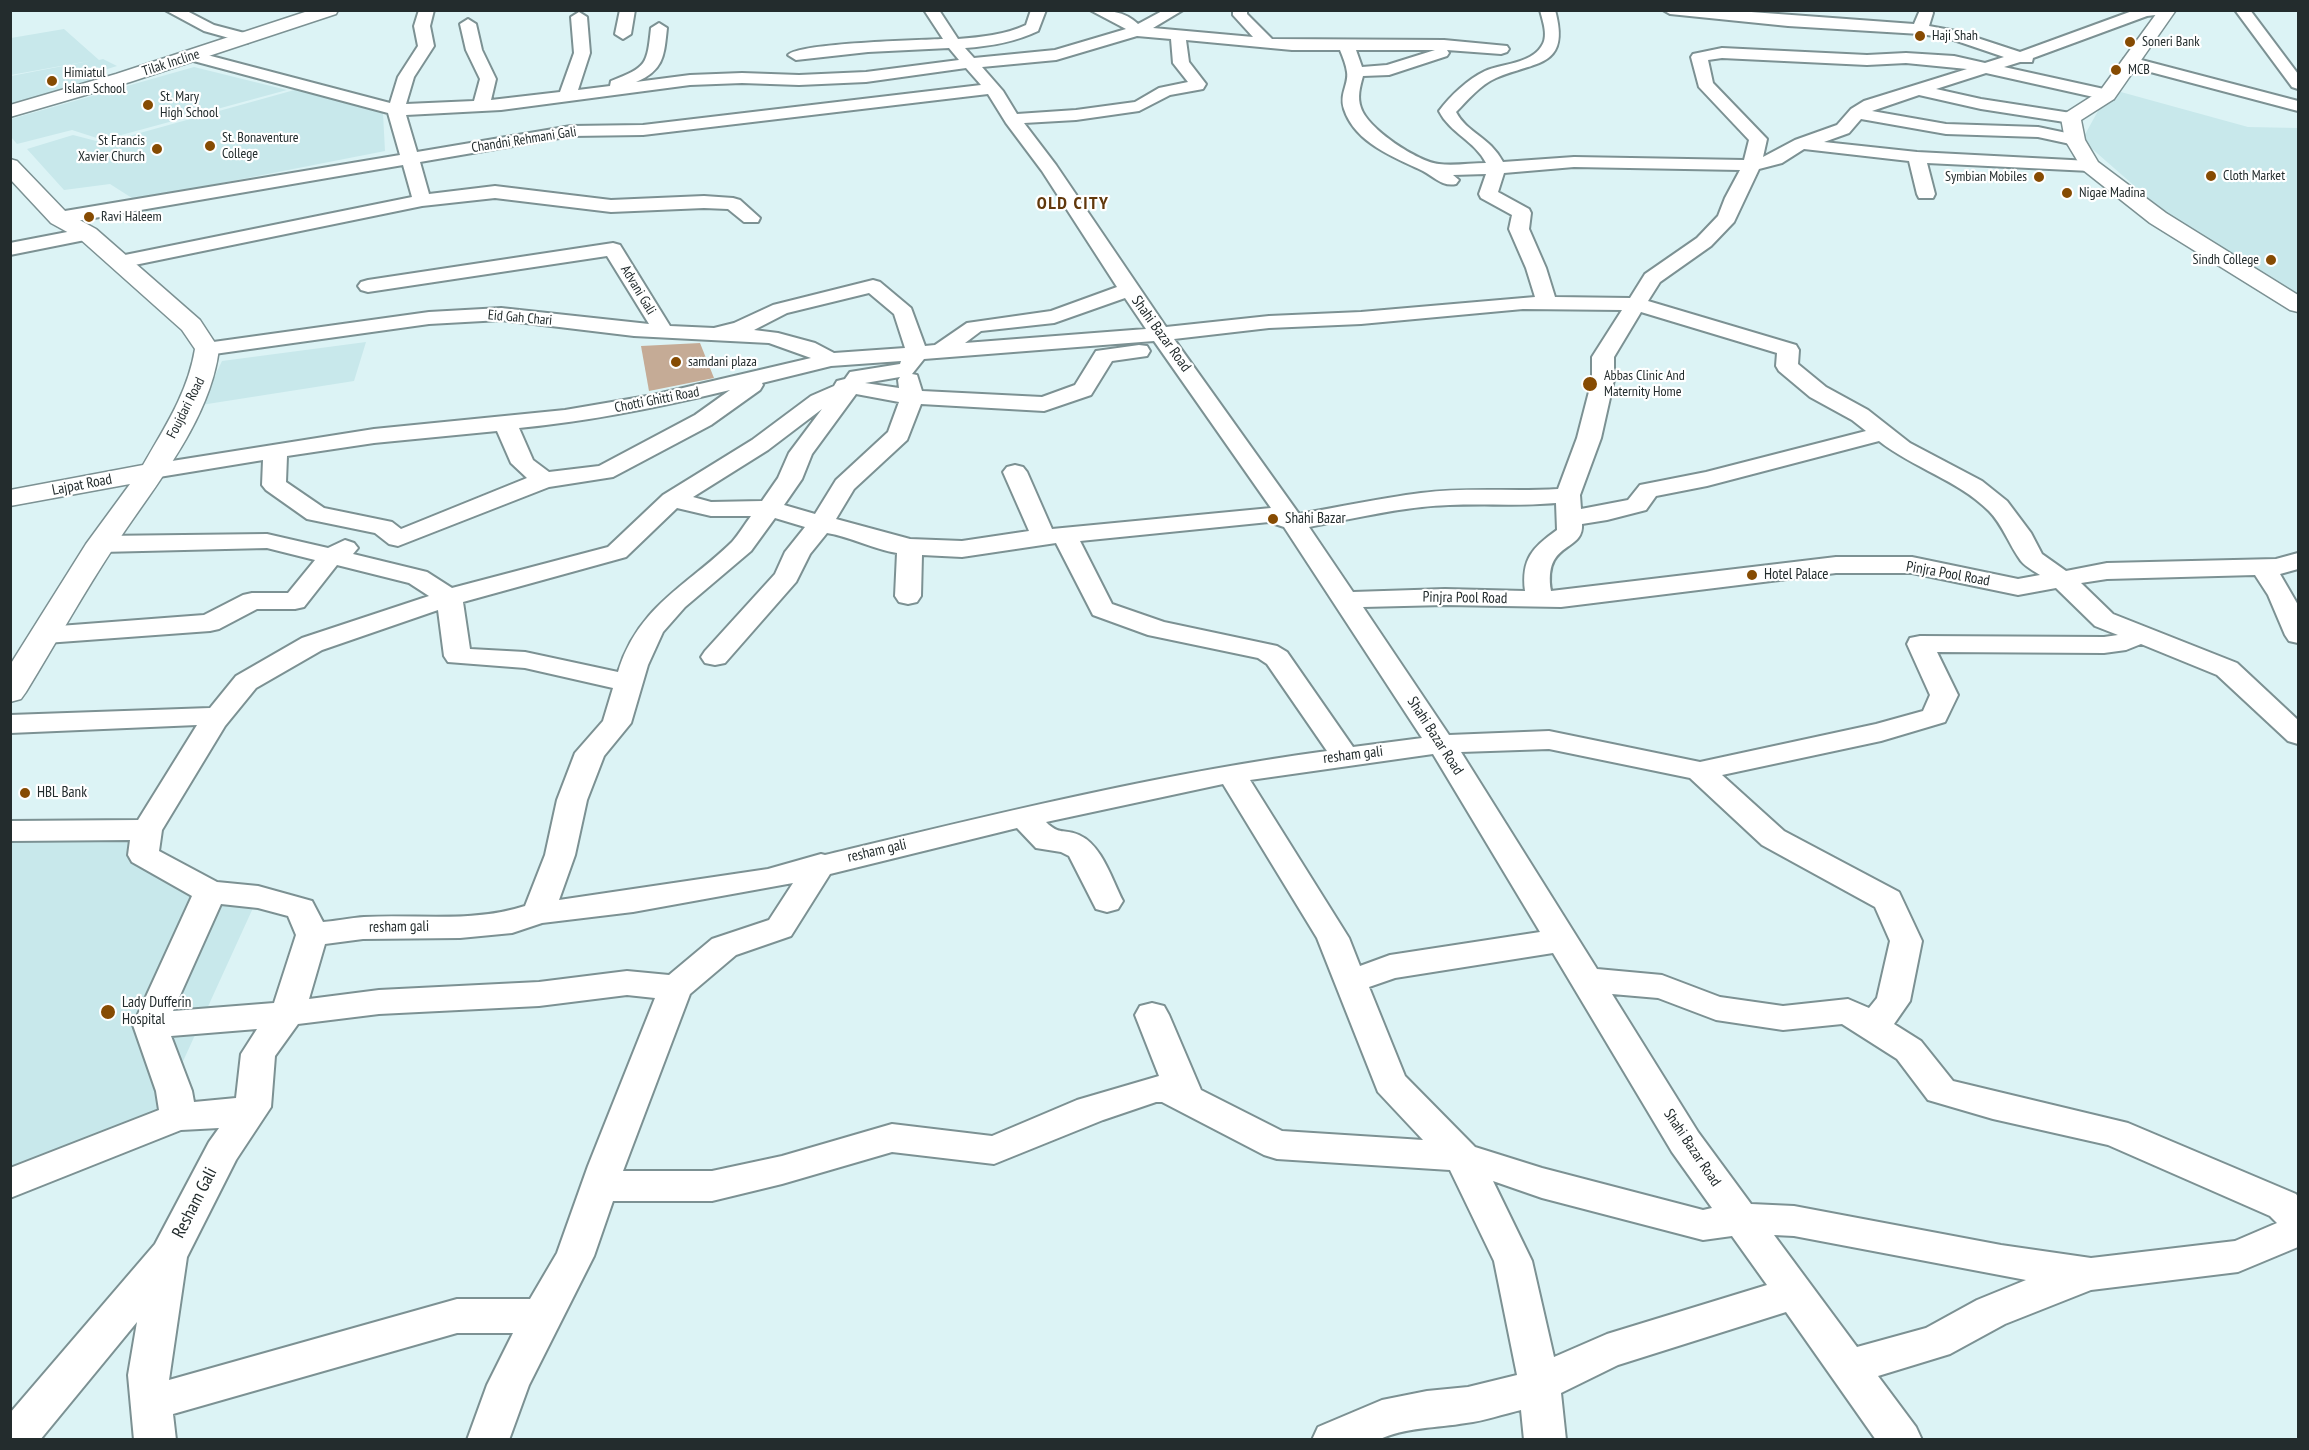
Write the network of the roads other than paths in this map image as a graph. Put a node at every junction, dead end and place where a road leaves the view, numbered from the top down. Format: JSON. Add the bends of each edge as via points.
{"nodes":[{"id":1,"x":172,"y":10,"type":"edge"},
{"id":2,"x":330,"y":10,"type":"edge"},
{"id":3,"x":427,"y":10,"type":"edge"},
{"id":4,"x":628,"y":10,"type":"edge"},
{"id":5,"x":931,"y":10,"type":"edge"},
{"id":6,"x":1039,"y":10,"type":"edge"},
{"id":7,"x":1097,"y":10,"type":"edge"},
{"id":8,"x":1176,"y":10,"type":"edge"},
{"id":9,"x":1240,"y":10,"type":"edge"},
{"id":10,"x":1547,"y":10,"type":"edge"},
{"id":11,"x":1670,"y":10,"type":"edge"},
{"id":12,"x":2166,"y":10,"type":"edge"},
{"id":13,"x":2242,"y":10,"type":"edge"},
{"id":14,"x":1931,"y":12,"type":"edge"},
{"id":15,"x":2131,"y":13,"type":"edge"},
{"id":16,"x":579,"y":17,"type":"dead end"},
{"id":17,"x":1766,"y":19,"type":"junction"},
{"id":18,"x":468,"y":24,"type":"dead end"},
{"id":19,"x":1833,"y":24,"type":"junction"},
{"id":20,"x":659,"y":28,"type":"dead end"},
{"id":21,"x":1920,"y":29,"type":"junction"},
{"id":22,"x":1136,"y":31,"type":"junction"},
{"id":23,"x":623,"y":34,"type":"dead end"},
{"id":24,"x":1178,"y":36,"type":"junction"},
{"id":25,"x":1773,"y":37,"type":"dead end"},
{"id":26,"x":247,"y":38,"type":"junction"},
{"id":27,"x":1267,"y":42,"type":"junction"},
{"id":28,"x":1447,"y":45,"type":"junction"},
{"id":29,"x":1792,"y":45,"type":"junction"},
{"id":30,"x":1347,"y":46,"type":"junction"},
{"id":31,"x":1501,"y":49,"type":"dead end"},
{"id":32,"x":962,"y":53,"type":"junction"},
{"id":33,"x":796,"y":55,"type":"dead end"},
{"id":34,"x":192,"y":56,"type":"junction"},
{"id":35,"x":2020,"y":57,"type":"junction"},
{"id":36,"x":2130,"y":62,"type":"junction"},
{"id":37,"x":1989,"y":68,"type":"junction"},
{"id":38,"x":1356,"y":72,"type":"junction"},
{"id":39,"x":2298,"y":84,"type":"edge"},
{"id":40,"x":992,"y":89,"type":"junction"},
{"id":41,"x":1920,"y":90,"type":"junction"},
{"id":42,"x":2109,"y":91,"type":"junction"},
{"id":43,"x":590,"y":94,"type":"junction"},
{"id":44,"x":567,"y":97,"type":"junction"},
{"id":45,"x":481,"y":106,"type":"junction"},
{"id":46,"x":2298,"y":106,"type":"edge"},
{"id":47,"x":396,"y":110,"type":"junction"},
{"id":48,"x":10,"y":111,"type":"edge"},
{"id":49,"x":1857,"y":113,"type":"junction"},
{"id":50,"x":2071,"y":118,"type":"junction"},
{"id":51,"x":1012,"y":119,"type":"junction"},
{"id":52,"x":2075,"y":140,"type":"junction"},
{"id":53,"x":1801,"y":144,"type":"junction"},
{"id":54,"x":1917,"y":157,"type":"junction"},
{"id":55,"x":410,"y":159,"type":"junction"},
{"id":56,"x":1752,"y":165,"type":"junction"},
{"id":57,"x":2090,"y":166,"type":"junction"},
{"id":58,"x":1497,"y":168,"type":"junction"},
{"id":59,"x":1434,"y":170,"type":"junction"},
{"id":60,"x":15,"y":176,"type":"edge"},
{"id":61,"x":1488,"y":194,"type":"junction"},
{"id":62,"x":1926,"y":194,"type":"dead end"},
{"id":63,"x":422,"y":200,"type":"junction"},
{"id":64,"x":59,"y":218,"type":"junction"},
{"id":65,"x":752,"y":218,"type":"dead end"},
{"id":66,"x":88,"y":234,"type":"junction"},
{"id":67,"x":10,"y":249,"type":"edge"},
{"id":68,"x":120,"y":262,"type":"junction"},
{"id":69,"x":368,"y":286,"type":"dead end"},
{"id":70,"x":1130,"y":290,"type":"junction"},
{"id":71,"x":1547,"y":304,"type":"junction"},
{"id":72,"x":1638,"y":304,"type":"junction"},
{"id":73,"x":2298,"y":305,"type":"edge"},
{"id":74,"x":663,"y":331,"type":"junction"},
{"id":75,"x":718,"y":333,"type":"junction"},
{"id":76,"x":1166,"y":340,"type":"junction"},
{"id":77,"x":207,"y":349,"type":"junction"},
{"id":78,"x":922,"y":357,"type":"junction"},
{"id":79,"x":831,"y":360,"type":"junction"},
{"id":80,"x":787,"y":371,"type":"junction"},
{"id":81,"x":764,"y":377,"type":"junction"},
{"id":82,"x":851,"y":387,"type":"junction"},
{"id":83,"x":912,"y":397,"type":"junction"},
{"id":84,"x":505,"y":422,"type":"junction"},
{"id":85,"x":1884,"y":434,"type":"junction"},
{"id":86,"x":275,"y":450,"type":"junction"},
{"id":87,"x":153,"y":471,"type":"junction"},
{"id":88,"x":1015,"y":472,"type":"dead end"},
{"id":89,"x":544,"y":480,"type":"junction"},
{"id":90,"x":11,"y":496,"type":"edge"},
{"id":91,"x":672,"y":500,"type":"junction"},
{"id":92,"x":1569,"y":506,"type":"junction"},
{"id":93,"x":768,"y":507,"type":"junction"},
{"id":94,"x":1293,"y":522,"type":"junction"},
{"id":95,"x":821,"y":524,"type":"junction"},
{"id":96,"x":382,"y":527,"type":"junction"},
{"id":97,"x":1054,"y":537,"type":"junction"},
{"id":98,"x":101,"y":544,"type":"junction"},
{"id":99,"x":910,"y":547,"type":"junction"},
{"id":100,"x":331,"y":557,"type":"junction"},
{"id":101,"x":2298,"y":560,"type":"edge"},
{"id":102,"x":2262,"y":567,"type":"junction"},
{"id":103,"x":2061,"y":579,"type":"junction"},
{"id":104,"x":908,"y":596,"type":"dead end"},
{"id":105,"x":449,"y":598,"type":"junction"},
{"id":106,"x":1344,"y":600,"type":"junction"},
{"id":107,"x":1539,"y":600,"type":"junction"},
{"id":108,"x":2140,"y":634,"type":"junction"},
{"id":109,"x":46,"y":635,"type":"junction"},
{"id":110,"x":2298,"y":635,"type":"edge"},
{"id":111,"x":715,"y":657,"type":"dead end"},
{"id":112,"x":629,"y":683,"type":"junction"},
{"id":113,"x":10,"y":692,"type":"edge"},
{"id":114,"x":218,"y":716,"type":"junction"},
{"id":115,"x":10,"y":724,"type":"edge"},
{"id":116,"x":2298,"y":735,"type":"edge"},
{"id":117,"x":1441,"y":744,"type":"junction"},
{"id":118,"x":1346,"y":756,"type":"junction"},
{"id":119,"x":1700,"y":771,"type":"junction"},
{"id":120,"x":1231,"y":773,"type":"junction"},
{"id":121,"x":1023,"y":817,"type":"junction"},
{"id":122,"x":147,"y":830,"type":"junction"},
{"id":123,"x":10,"y":831,"type":"edge"},
{"id":124,"x":821,"y":864,"type":"junction"},
{"id":125,"x":210,"y":892,"type":"junction"},
{"id":126,"x":1107,"y":901,"type":"dead end"},
{"id":127,"x":538,"y":913,"type":"junction"},
{"id":128,"x":312,"y":935,"type":"junction"},
{"id":129,"x":1562,"y":940,"type":"junction"},
{"id":130,"x":1586,"y":980,"type":"junction"},
{"id":131,"x":676,"y":988,"type":"junction"},
{"id":132,"x":1352,"y":988,"type":"junction"},
{"id":133,"x":287,"y":1014,"type":"junction"},
{"id":134,"x":1152,"y":1015,"type":"dead end"},
{"id":135,"x":150,"y":1025,"type":"junction"},
{"id":136,"x":1873,"y":1027,"type":"junction"},
{"id":137,"x":1187,"y":1100,"type":"junction"},
{"id":138,"x":253,"y":1107,"type":"junction"},
{"id":139,"x":178,"y":1117,"type":"junction"},
{"id":140,"x":1462,"y":1157,"type":"junction"},
{"id":141,"x":10,"y":1184,"type":"edge"},
{"id":142,"x":599,"y":1186,"type":"junction"},
{"id":143,"x":1741,"y":1219,"type":"junction"},
{"id":144,"x":2298,"y":1221,"type":"edge"},
{"id":145,"x":2298,"y":1231,"type":"edge"},
{"id":146,"x":169,"y":1255,"type":"junction"},
{"id":147,"x":2091,"y":1274,"type":"junction"},
{"id":148,"x":1795,"y":1293,"type":"junction"},
{"id":149,"x":542,"y":1316,"type":"junction"},
{"id":150,"x":1849,"y":1367,"type":"junction"},
{"id":151,"x":1540,"y":1385,"type":"junction"},
{"id":152,"x":153,"y":1421,"type":"edge"},
{"id":153,"x":14,"y":1440,"type":"edge"},
{"id":154,"x":488,"y":1440,"type":"edge"},
{"id":155,"x":1333,"y":1440,"type":"edge"},
{"id":156,"x":1545,"y":1440,"type":"edge"},
{"id":157,"x":1902,"y":1440,"type":"edge"}],
"edges":[{"from":1,"to":26,"type":"street","via":[[209,28]]},
{"from":2,"to":26,"type":"street","name":"Tilak Incline"},
{"from":3,"to":47,"type":"street","via":[[422,26],[426,46],[406,77]]},
{"from":4,"to":23,"type":"street"},
{"from":5,"to":32,"type":"street","name":"Shahi Bazar Road"},
{"from":6,"to":32,"type":"street","via":[[1033,28],[1021,35]]},
{"from":7,"to":22,"type":"street","via":[[1127,22]]},
{"from":8,"to":22,"type":"street"},
{"from":9,"to":27,"type":"street","via":[[1240,15]]},
{"from":10,"to":58,"type":"street","via":[[1554,24],[1552,43],[1543,57],[1489,75],[1448,111],[1453,122],[1488,150]]},
{"from":11,"to":17,"type":"street"},
{"from":12,"to":15,"type":"street"},
{"from":12,"to":36,"type":"street"},
{"from":13,"to":39,"type":"street"},
{"from":14,"to":21,"type":"street"},
{"from":15,"to":35,"type":"street"},
{"from":16,"to":44,"type":"street","via":[[582,53]]},
{"from":17,"to":19,"type":"street"},
{"from":17,"to":25,"type":"street","via":[[1761,25]]},
{"from":18,"to":45,"type":"street","via":[[474,50],[488,79]]},
{"from":19,"to":21,"type":"street"},
{"from":19,"to":29,"type":"street"},
{"from":20,"to":43,"type":"street","via":[[656,60],[648,72]]},
{"from":21,"to":35,"type":"street","via":[[1951,34]]},
{"from":22,"to":24,"type":"street"},
{"from":22,"to":32,"type":"street","via":[[1056,55]]},
{"from":24,"to":27,"type":"street"},
{"from":24,"to":51,"type":"street","via":[[1181,63],[1197,86],[1164,91],[1139,106]]},
{"from":26,"to":34,"type":"street","name":"Tilak Incline"},
{"from":27,"to":30,"type":"street"},
{"from":28,"to":30,"type":"street"},
{"from":28,"to":31,"type":"street"},
{"from":28,"to":38,"type":"street","via":[[1448,50],[1389,70]]},
{"from":29,"to":37,"type":"street","via":[[1867,60],[1954,61]]},
{"from":29,"to":56,"type":"street","via":[[1699,57],[1705,84],[1758,139]]},
{"from":30,"to":38,"type":"street"},
{"from":32,"to":33,"type":"street","via":[[844,49]]},
{"from":32,"to":40,"type":"street","name":"Shahi Bazar Road"},
{"from":32,"to":43,"type":"street","via":[[866,77],[690,80]]},
{"from":34,"to":47,"type":"street"},
{"from":34,"to":48,"type":"street","name":"Tilak Incline"},
{"from":35,"to":37,"type":"street"},
{"from":35,"to":42,"type":"street"},
{"from":36,"to":42,"type":"street"},
{"from":36,"to":46,"type":"street"},
{"from":37,"to":41,"type":"street"},
{"from":37,"to":42,"type":"street"},
{"from":38,"to":59,"type":"street","via":[[1351,99],[1365,129],[1390,150]]},
{"from":40,"to":51,"type":"street","name":"Shahi Bazar Road"},
{"from":40,"to":55,"type":"street","name":"Chandni Rehmani Gali","via":[[643,130],[571,131]]},
{"from":41,"to":49,"type":"street","via":[[1870,105]]},
{"from":41,"to":50,"type":"street"},
{"from":42,"to":50,"type":"street"},
{"from":43,"to":44,"type":"street"},
{"from":44,"to":45,"type":"street"},
{"from":45,"to":47,"type":"street"},
{"from":47,"to":55,"type":"street"},
{"from":49,"to":52,"type":"street","via":[[1946,129],[2038,132]]},
{"from":49,"to":53,"type":"street","via":[[1843,129]]},
{"from":50,"to":52,"type":"street"},
{"from":51,"to":70,"type":"street","name":"Shahi Bazar Road"},
{"from":52,"to":57,"type":"street"},
{"from":53,"to":54,"type":"street"},
{"from":53,"to":56,"type":"street","via":[[1776,159]]},
{"from":54,"to":57,"type":"street"},
{"from":54,"to":62,"type":"street"},
{"from":55,"to":63,"type":"street"},
{"from":55,"to":64,"type":"street","name":"Chandni Rehmani Gali"},
{"from":56,"to":58,"type":"street","via":[[1574,162]]},
{"from":56,"to":72,"type":"street","via":[[1727,218],[1704,242],[1652,278]]},
{"from":57,"to":73,"type":"street","via":[[2158,218]]},
{"from":58,"to":59,"type":"street"},
{"from":58,"to":61,"type":"street"},
{"from":59,"to":61,"type":"street"},
{"from":60,"to":64,"type":"street"},
{"from":61,"to":71,"type":"street","via":[[1522,213],[1520,229]]},
{"from":63,"to":65,"type":"street","via":[[495,192],[611,206],[704,202],[733,204]]},
{"from":63,"to":68,"type":"street"},
{"from":64,"to":66,"type":"street"},
{"from":66,"to":67,"type":"street"},
{"from":66,"to":68,"type":"street"},
{"from":68,"to":77,"type":"street","via":[[191,325]]},
{"from":69,"to":74,"type":"street","name":"Advani Gali","via":[[613,249]]},
{"from":70,"to":76,"type":"street","name":"Shahi Bazar Road"},
{"from":70,"to":78,"type":"street","via":[[1054,317],[974,327]]},
{"from":71,"to":72,"type":"street"},
{"from":71,"to":76,"type":"street","via":[[1269,322]]},
{"from":72,"to":85,"type":"street","via":[[1788,351],[1787,366],[1818,392],[1860,415]]},
{"from":72,"to":92,"type":"street","via":[[1604,357],[1603,380]]},
{"from":74,"to":75,"type":"street","name":"Eid Gah Chari"},
{"from":74,"to":77,"type":"street","name":"Eid Gah Chari","via":[[501,314],[465,315]]},
{"from":75,"to":78,"type":"street","via":[[741,328],[780,309],[873,286],[904,312]]},
{"from":75,"to":79,"type":"street","name":"Eid Gah Chari","via":[[771,337]]},
{"from":76,"to":78,"type":"street","name":"Chotti Ghitti Road"},
{"from":76,"to":83,"type":"street","via":[[1104,356],[1083,390],[1044,404]]},
{"from":76,"to":94,"type":"street","name":"Shahi Bazar Road"},
{"from":77,"to":87,"type":"street","name":"Foujdari Road","via":[[204,371],[191,404]]},
{"from":78,"to":79,"type":"street","name":"Chotti Ghitti Road"},
{"from":78,"to":82,"type":"street","via":[[858,377]]},
{"from":78,"to":83,"type":"street"},
{"from":79,"to":80,"type":"street","name":"Chotti Ghitti Road"},
{"from":80,"to":81,"type":"street","name":"Chotti Ghitti Road"},
{"from":80,"to":82,"type":"street"},
{"from":81,"to":84,"type":"street","name":"Chotti Ghitti Road","via":[[587,414]]},
{"from":81,"to":89,"type":"street","via":[[703,420],[605,472]]},
{"from":82,"to":83,"type":"street"},
{"from":82,"to":91,"type":"street","via":[[819,401],[760,445]]},
{"from":82,"to":93,"type":"street","via":[[812,436],[790,479]]},
{"from":83,"to":95,"type":"street","via":[[898,435],[843,485]]},
{"from":84,"to":86,"type":"street","name":"Chotti Ghitti Road"},
{"from":84,"to":89,"type":"street","via":[[523,463]]},
{"from":85,"to":92,"type":"street","via":[[1648,490],[1637,505],[1607,513]]},
{"from":85,"to":103,"type":"street","via":[[1902,448],[1974,486],[1998,506],[2032,558]]},
{"from":86,"to":87,"type":"street","name":"Chotti Ghitti Road"},
{"from":86,"to":96,"type":"street","via":[[274,485],[316,514]]},
{"from":87,"to":90,"type":"street","name":"Lajpat Road"},
{"from":87,"to":98,"type":"street","name":"Foujdari Road"},
{"from":88,"to":97,"type":"street"},
{"from":89,"to":96,"type":"street","via":[[398,539]]},
{"from":91,"to":93,"type":"street","via":[[711,509]]},
{"from":91,"to":105,"type":"street","via":[[617,552]]},
{"from":92,"to":94,"type":"street","via":[[1463,497],[1421,500]]},
{"from":92,"to":107,"type":"street","via":[[1570,533],[1543,552],[1535,573]]},
{"from":93,"to":95,"type":"street"},
{"from":93,"to":112,"type":"street","via":[[742,546],[676,601],[651,629]]},
{"from":94,"to":97,"type":"street","via":[[1270,515]]},
{"from":94,"to":106,"type":"street","name":"Shahi Bazar Road"},
{"from":95,"to":99,"type":"street"},
{"from":95,"to":111,"type":"street","via":[[798,552],[787,577]]},
{"from":96,"to":100,"type":"street"},
{"from":97,"to":99,"type":"street","via":[[962,549]]},
{"from":97,"to":118,"type":"street","via":[[1108,614],[1157,629],[1255,648],[1277,658]]},
{"from":98,"to":100,"type":"street","via":[[267,541]]},
{"from":98,"to":109,"type":"street","name":"Foujdari Road"},
{"from":99,"to":104,"type":"street"},
{"from":100,"to":105,"type":"street","via":[[418,577]]},
{"from":100,"to":109,"type":"street","via":[[295,601],[252,601],[210,623]]},
{"from":101,"to":102,"type":"street","name":"Pinjra Pool Road","via":[[2279,567]]},
{"from":102,"to":103,"type":"street","name":"Pinjra Pool Road","via":[[2107,571]]},
{"from":102,"to":110,"type":"street","via":[[2281,595]]},
{"from":103,"to":107,"type":"street","name":"Pinjra Pool Road","via":[[2018,587],[1912,565],[1836,565]]},
{"from":103,"to":108,"type":"street","via":[[2103,620]]},
{"from":105,"to":112,"type":"street","via":[[458,656],[525,660]]},
{"from":105,"to":114,"type":"street","via":[[312,644],[246,682]]},
{"from":106,"to":107,"type":"street","name":"Pinjra Pool Road"},
{"from":106,"to":117,"type":"street","name":"Shahi Bazar Road"},
{"from":108,"to":116,"type":"street","via":[[2227,669]]},
{"from":108,"to":119,"type":"street","via":[[2126,642],[2104,645],[1920,644],[1944,695],[1935,716],[1881,732]]},
{"from":109,"to":113,"type":"street","name":"Foujdari Road"},
{"from":112,"to":127,"type":"street","via":[[617,723],[590,753]]},
{"from":114,"to":115,"type":"street"},
{"from":114,"to":122,"type":"street"},
{"from":117,"to":118,"type":"street","name":"resham gali"},
{"from":117,"to":119,"type":"street","name":"resham gali","via":[[1549,740]]},
{"from":117,"to":129,"type":"street","name":"Shahi Bazar Road"},
{"from":118,"to":120,"type":"street","name":"resham gali"},
{"from":119,"to":136,"type":"street","via":[[1773,838],[1888,900],[1906,941],[1893,1000]]},
{"from":120,"to":121,"type":"street","name":"resham gali"},
{"from":120,"to":132,"type":"street","via":[[1333,938]]},
{"from":121,"to":124,"type":"street","name":"resham gali"},
{"from":121,"to":126,"type":"street","via":[[1047,841],[1068,842],[1081,850]]},
{"from":122,"to":123,"type":"street"},
{"from":122,"to":125,"type":"street","via":[[143,855]]},
{"from":124,"to":127,"type":"street","name":"resham gali","via":[[768,879]]},
{"from":124,"to":131,"type":"street","via":[[780,928],[724,947]]},
{"from":125,"to":128,"type":"street","via":[[258,897],[301,909]]},
{"from":125,"to":135,"type":"street"},
{"from":127,"to":128,"type":"street","name":"resham gali","via":[[502,923],[363,928]]},
{"from":128,"to":133,"type":"street","name":"Resham Gali"},
{"from":129,"to":130,"type":"street","name":"Shahi Bazar Road"},
{"from":129,"to":132,"type":"street","via":[[1389,967],[1355,980]]},
{"from":130,"to":136,"type":"street","via":[[1662,987],[1716,1008],[1783,1018],[1848,1011]]},
{"from":130,"to":143,"type":"street","name":"Shahi Bazar Road","via":[[1685,1142]]},
{"from":131,"to":133,"type":"street","via":[[627,983],[539,994],[379,1002]]},
{"from":131,"to":142,"type":"street"},
{"from":132,"to":140,"type":"street","via":[[1390,1083]]},
{"from":133,"to":135,"type":"street"},
{"from":133,"to":138,"type":"street","name":"Resham Gali","via":[[258,1054]]},
{"from":134,"to":137,"type":"street"},
{"from":135,"to":139,"type":"street","via":[[174,1091]]},
{"from":136,"to":144,"type":"street","via":[[1909,1050],[1941,1091],[2115,1133],[2283,1205]]},
{"from":137,"to":140,"type":"street","via":[[1277,1145]]},
{"from":137,"to":142,"type":"street","via":[[1167,1089],[1155,1089],[1090,1110],[994,1150],[892,1138],[712,1186]]},
{"from":138,"to":139,"type":"street","via":[[225,1114]]},
{"from":138,"to":146,"type":"street","name":"Resham Gali","via":[[222,1152]]},
{"from":139,"to":141,"type":"street"},
{"from":140,"to":143,"type":"street","via":[[1542,1183],[1703,1225]]},
{"from":140,"to":151,"type":"street","via":[[1513,1260]]},
{"from":142,"to":149,"type":"street","via":[[574,1256]]},
{"from":143,"to":147,"type":"street","via":[[1794,1221]]},
{"from":143,"to":148,"type":"street","name":"Shahi Bazar Road"},
{"from":145,"to":147,"type":"street","via":[[2238,1256]]},
{"from":146,"to":152,"type":"street","via":[[148,1375]]},
{"from":146,"to":153,"type":"street","name":"Resham Gali"},
{"from":147,"to":150,"type":"street","via":[[1990,1312],[1936,1342]]},
{"from":148,"to":150,"type":"street","name":"Shahi Bazar Road"},
{"from":148,"to":151,"type":"street","via":[[1607,1351]]},
{"from":149,"to":152,"type":"street","via":[[457,1316]]},
{"from":149,"to":154,"type":"street","via":[[508,1385]]},
{"from":150,"to":157,"type":"street","name":"Shahi Bazar Road"},
{"from":151,"to":155,"type":"street","via":[[1468,1405],[1382,1418]]},
{"from":151,"to":156,"type":"street"}]}
